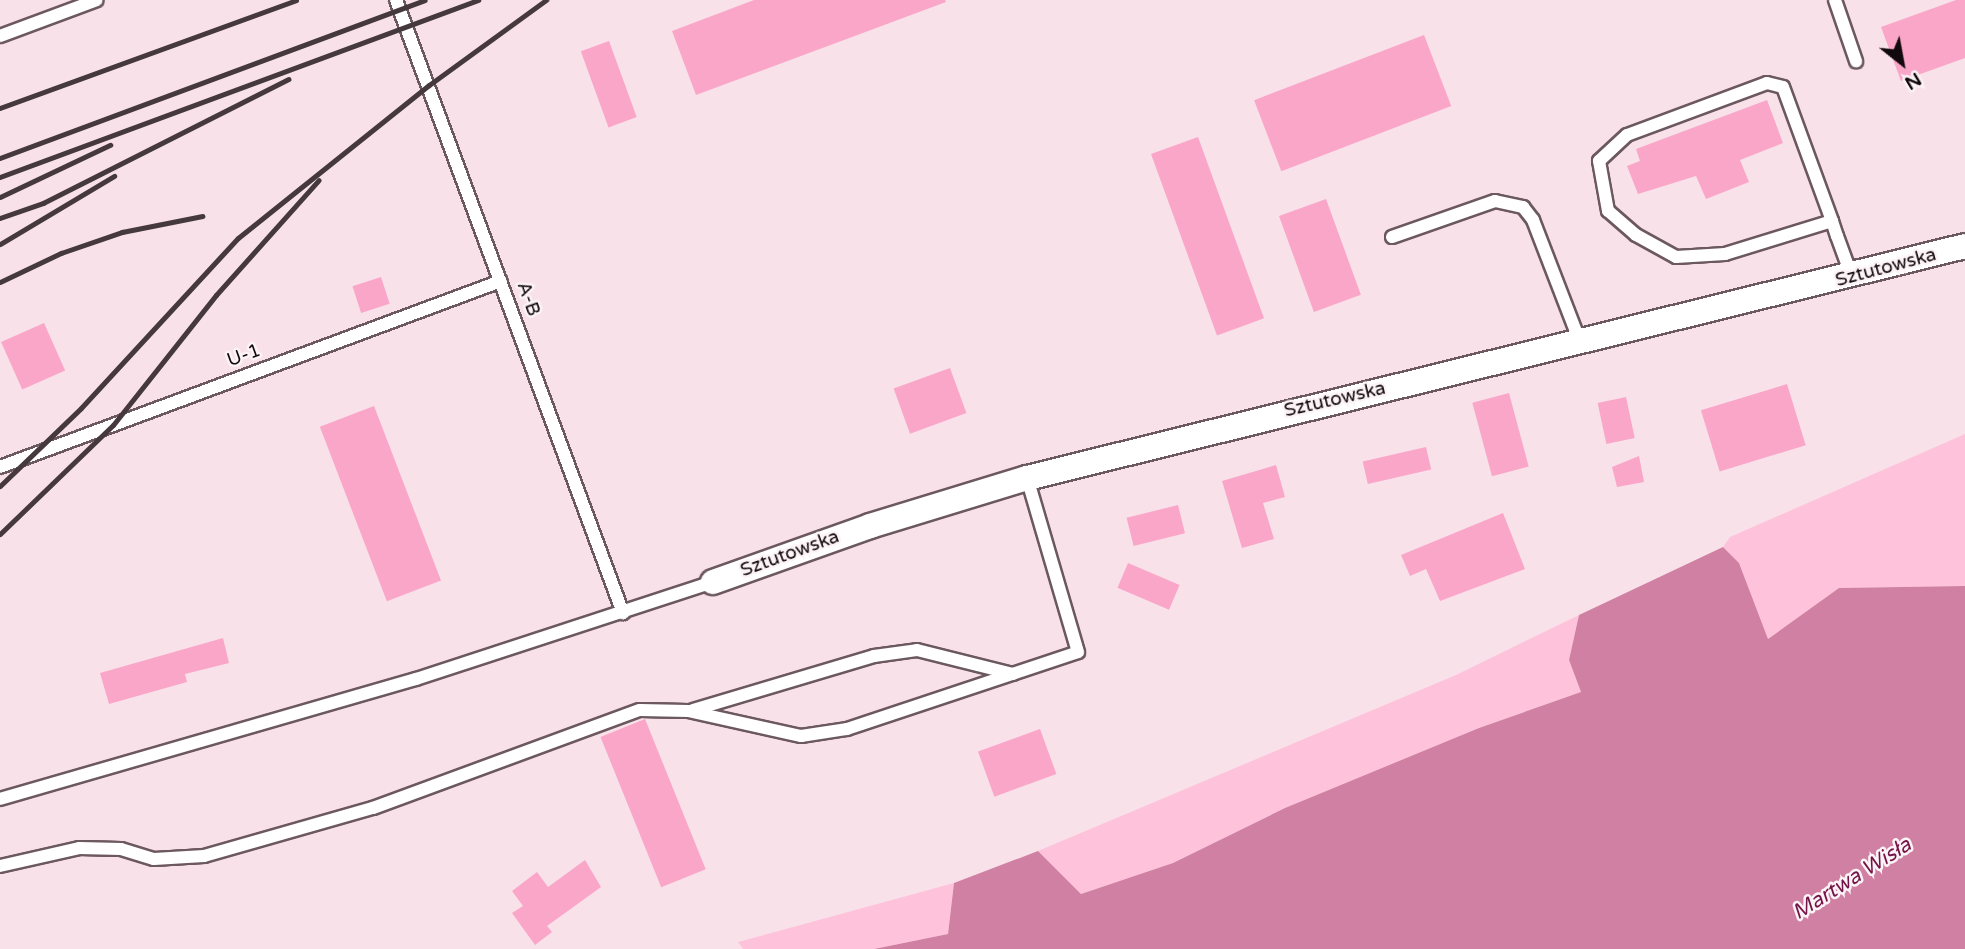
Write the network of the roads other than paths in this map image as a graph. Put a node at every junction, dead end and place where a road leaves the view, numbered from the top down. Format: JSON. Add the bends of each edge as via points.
{"nodes":[{"id":1,"x":97,"y":0,"type":"edge"},
{"id":2,"x":396,"y":0,"type":"edge"},
{"id":3,"x":1835,"y":0,"type":"edge"},
{"id":4,"x":0,"y":36,"type":"edge"},
{"id":5,"x":1856,"y":61,"type":"dead end"},
{"id":6,"x":1832,"y":221,"type":"junction"},
{"id":7,"x":1392,"y":237,"type":"dead end"},
{"id":8,"x":1965,"y":246,"type":"edge"},
{"id":9,"x":1852,"y":278,"type":"junction"},
{"id":10,"x":501,"y":281,"type":"junction"},
{"id":11,"x":1580,"y":342,"type":"junction"},
{"id":12,"x":0,"y":467,"type":"edge"},
{"id":13,"x":1027,"y":478,"type":"junction"},
{"id":14,"x":713,"y":582,"type":"joint"},
{"id":15,"x":623,"y":612,"type":"junction"},
{"id":16,"x":1014,"y":674,"type":"junction"},
{"id":17,"x":688,"y":711,"type":"junction"},
{"id":18,"x":0,"y":799,"type":"edge"},
{"id":19,"x":0,"y":866,"type":"edge"}],
"edges":[{"from":1,"to":4,"type":"lane"},
{"from":2,"to":10,"type":"lane","name":"A-B"},
{"from":3,"to":5,"type":"lane"},
{"from":6,"to":6,"type":"lane","via":[[1724,254],[1676,257],[1608,211],[1598,161],[1627,135],[1767,83],[1775,85],[1783,88]]},
{"from":6,"to":9,"type":"lane"},
{"from":7,"to":11,"type":"lane","via":[[1495,201],[1523,208],[1533,220]]},
{"from":8,"to":9,"type":"street","name":"Sztutowska"},
{"from":9,"to":11,"type":"street","name":"Sztutowska"},
{"from":10,"to":12,"type":"lane","name":"U-1"},
{"from":10,"to":15,"type":"lane","name":"A-B"},
{"from":11,"to":13,"type":"street","name":"Sztutowska"},
{"from":13,"to":14,"type":"street","name":"Sztutowska","via":[[870,526]]},
{"from":13,"to":16,"type":"lane","via":[[1078,652]]},
{"from":14,"to":15,"type":"lane"},
{"from":15,"to":18,"type":"lane","via":[[416,679]]},
{"from":16,"to":17,"type":"lane","via":[[916,650],[874,656]]},
{"from":16,"to":17,"type":"lane","via":[[847,729],[802,736]]},
{"from":17,"to":19,"type":"lane","via":[[640,710],[373,808],[204,856],[154,859],[121,849],[79,848]]}]}
